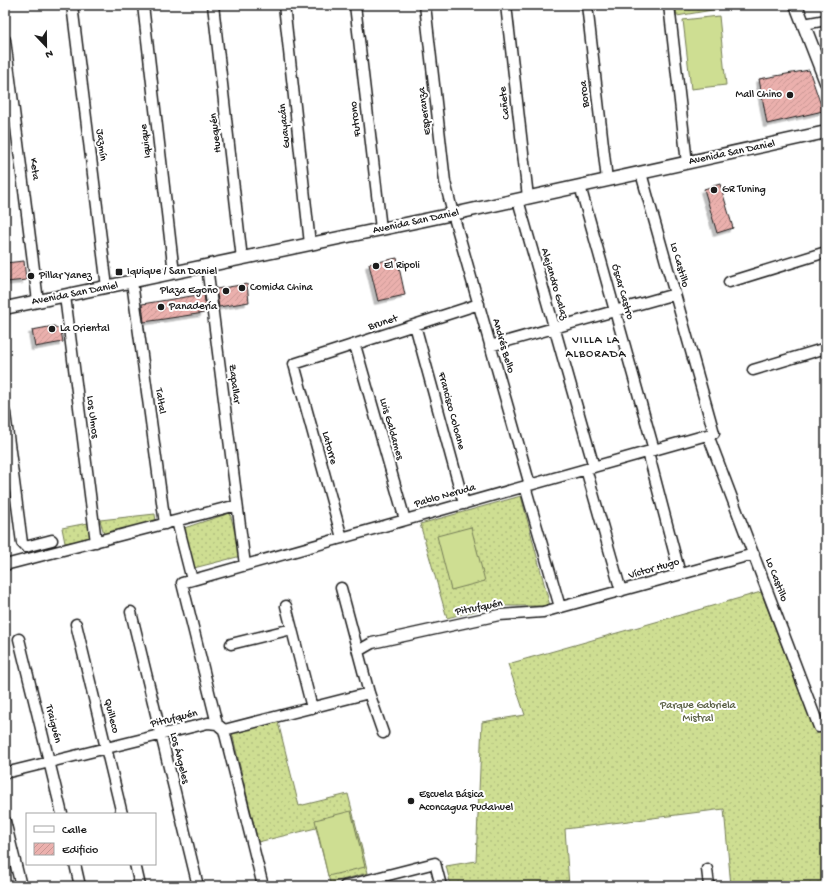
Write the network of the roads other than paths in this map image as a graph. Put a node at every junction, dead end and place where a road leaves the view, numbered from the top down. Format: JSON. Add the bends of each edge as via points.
{"nodes":[{"id":1,"x":72,"y":5,"type":"edge"},
{"id":2,"x":143,"y":5,"type":"edge"},
{"id":3,"x":213,"y":5,"type":"edge"},
{"id":4,"x":284,"y":5,"type":"edge"},
{"id":5,"x":355,"y":5,"type":"edge"},
{"id":6,"x":425,"y":5,"type":"edge"},
{"id":7,"x":506,"y":5,"type":"edge"},
{"id":8,"x":587,"y":5,"type":"edge"},
{"id":9,"x":669,"y":5,"type":"edge"},
{"id":10,"x":796,"y":5,"type":"edge"},
{"id":11,"x":826,"y":20,"type":"edge"},
{"id":12,"x":804,"y":24,"type":"junction"},
{"id":13,"x":5,"y":40,"type":"edge"},
{"id":14,"x":826,"y":82,"type":"edge"},
{"id":15,"x":826,"y":132,"type":"edge"},
{"id":16,"x":687,"y":163,"type":"junction"},
{"id":17,"x":641,"y":173,"type":"junction"},
{"id":18,"x":607,"y":180,"type":"junction"},
{"id":19,"x":580,"y":186,"type":"junction"},
{"id":20,"x":523,"y":199,"type":"junction"},
{"id":21,"x":453,"y":214,"type":"junction"},
{"id":22,"x":381,"y":229,"type":"junction"},
{"id":23,"x":310,"y":244,"type":"junction"},
{"id":24,"x":826,"y":252,"type":"edge"},
{"id":25,"x":242,"y":259,"type":"junction"},
{"id":26,"x":207,"y":266,"type":"junction"},
{"id":27,"x":174,"y":273,"type":"junction"},
{"id":28,"x":132,"y":282,"type":"junction"},
{"id":29,"x":729,"y":282,"type":"dead end"},
{"id":30,"x":107,"y":287,"type":"junction"},
{"id":31,"x":675,"y":294,"type":"junction"},
{"id":32,"x":65,"y":296,"type":"junction"},
{"id":33,"x":38,"y":301,"type":"junction"},
{"id":34,"x":479,"y":304,"type":"junction"},
{"id":35,"x":5,"y":308,"type":"edge"},
{"id":36,"x":615,"y":311,"type":"junction"},
{"id":37,"x":415,"y":325,"type":"junction"},
{"id":38,"x":554,"y":328,"type":"junction"},
{"id":39,"x":354,"y":345,"type":"junction"},
{"id":40,"x":490,"y":346,"type":"junction"},
{"id":41,"x":826,"y":348,"type":"edge"},
{"id":42,"x":294,"y":364,"type":"joint"},
{"id":43,"x":753,"y":370,"type":"dead end"},
{"id":44,"x":5,"y":413,"type":"edge"},
{"id":45,"x":711,"y":434,"type":"junction"},
{"id":46,"x":651,"y":451,"type":"junction"},
{"id":47,"x":590,"y":468,"type":"junction"},
{"id":48,"x":527,"y":486,"type":"junction"},
{"id":49,"x":464,"y":504,"type":"junction"},
{"id":50,"x":237,"y":505,"type":"junction"},
{"id":51,"x":405,"y":520,"type":"junction"},
{"id":52,"x":177,"y":521,"type":"junction"},
{"id":53,"x":165,"y":524,"type":"junction"},
{"id":54,"x":342,"y":538,"type":"junction"},
{"id":55,"x":52,"y":540,"type":"dead end"},
{"id":56,"x":96,"y":542,"type":"junction"},
{"id":57,"x":754,"y":554,"type":"junction"},
{"id":58,"x":5,"y":565,"type":"edge"},
{"id":59,"x":245,"y":565,"type":"junction"},
{"id":60,"x":680,"y":574,"type":"junction"},
{"id":61,"x":187,"y":581,"type":"junction"},
{"id":62,"x":340,"y":588,"type":"dead end"},
{"id":63,"x":621,"y":591,"type":"junction"},
{"id":64,"x":286,"y":606,"type":"dead end"},
{"id":65,"x":560,"y":607,"type":"junction"},
{"id":66,"x":131,"y":612,"type":"dead end"},
{"id":67,"x":76,"y":624,"type":"dead end"},
{"id":68,"x":292,"y":629,"type":"junction"},
{"id":69,"x":19,"y":639,"type":"dead end"},
{"id":70,"x":231,"y":644,"type":"dead end"},
{"id":71,"x":358,"y":651,"type":"junction"},
{"id":72,"x":370,"y":693,"type":"junction"},
{"id":73,"x":312,"y":708,"type":"junction"},
{"id":74,"x":826,"y":725,"type":"edge"},
{"id":75,"x":220,"y":727,"type":"junction"},
{"id":76,"x":383,"y":733,"type":"dead end"},
{"id":77,"x":161,"y":734,"type":"junction"},
{"id":78,"x":106,"y":748,"type":"junction"},
{"id":79,"x":50,"y":762,"type":"junction"},
{"id":80,"x":5,"y":773,"type":"edge"},
{"id":81,"x":62,"y":813,"type":"edge"},
{"id":82,"x":122,"y":813,"type":"edge"},
{"id":83,"x":5,"y":821,"type":"edge"},
{"id":84,"x":75,"y":865,"type":"edge"},
{"id":85,"x":135,"y":865,"type":"edge"},
{"id":86,"x":707,"y":869,"type":"dead end"},
{"id":87,"x":380,"y":882,"type":"edge"},
{"id":88,"x":21,"y":886,"type":"edge"},
{"id":89,"x":80,"y":886,"type":"edge"},
{"id":90,"x":140,"y":886,"type":"edge"},
{"id":91,"x":198,"y":886,"type":"edge"},
{"id":92,"x":264,"y":886,"type":"edge"},
{"id":93,"x":345,"y":886,"type":"edge"},
{"id":94,"x":441,"y":886,"type":"edge"},
{"id":95,"x":709,"y":886,"type":"edge"}],
"edges":[{"from":1,"to":30,"type":"street","name":"Jazmín"},
{"from":2,"to":27,"type":"street","name":"Iquique"},
{"from":3,"to":25,"type":"street","name":"Huequén"},
{"from":4,"to":23,"type":"street","name":"Guayacán"},
{"from":5,"to":22,"type":"street","name":"Futrono"},
{"from":6,"to":21,"type":"street","name":"Esperanza","via":[[445,182]]},
{"from":7,"to":20,"type":"street","name":"Cañete"},
{"from":8,"to":18,"type":"street","name":"Boroa"},
{"from":9,"to":16,"type":"street"},
{"from":10,"to":12,"type":"street"},
{"from":11,"to":12,"type":"street"},
{"from":12,"to":14,"type":"street"},
{"from":13,"to":33,"type":"street","name":"Keta"},
{"from":15,"to":16,"type":"street","name":"Avenida San Daniel"},
{"from":16,"to":17,"type":"street","name":"Avenida San Daniel"},
{"from":17,"to":18,"type":"street","name":"Avenida San Daniel"},
{"from":17,"to":31,"type":"street","name":"Lo Castillo"},
{"from":18,"to":19,"type":"street","name":"Avenida San Daniel"},
{"from":19,"to":20,"type":"street","name":"Avenida San Daniel"},
{"from":19,"to":36,"type":"street","name":"Óscar Castro"},
{"from":20,"to":21,"type":"street","name":"Avenida San Daniel"},
{"from":20,"to":38,"type":"street","name":"Alejandro Galaz"},
{"from":21,"to":22,"type":"street","name":"Avenida San Daniel"},
{"from":21,"to":34,"type":"street","name":"Andrés Bello"},
{"from":22,"to":23,"type":"street","name":"Avenida San Daniel"},
{"from":23,"to":25,"type":"street","name":"Avenida San Daniel"},
{"from":24,"to":29,"type":"street"},
{"from":25,"to":26,"type":"street","name":"Avenida San Daniel"},
{"from":26,"to":27,"type":"street","name":"Avenida San Daniel"},
{"from":26,"to":50,"type":"street","name":"Zapallar"},
{"from":27,"to":28,"type":"street","name":"Avenida San Daniel"},
{"from":28,"to":30,"type":"street","name":"Avenida San Daniel"},
{"from":28,"to":53,"type":"street","name":"Taltal"},
{"from":30,"to":32,"type":"street","name":"Avenida San Daniel"},
{"from":31,"to":36,"type":"street"},
{"from":31,"to":45,"type":"street","name":"Lo Castillo"},
{"from":32,"to":33,"type":"street","name":"Avenida San Daniel"},
{"from":32,"to":56,"type":"street","name":"Los Ulmos"},
{"from":33,"to":35,"type":"street","name":"Avenida San Daniel"},
{"from":34,"to":37,"type":"street","name":"Brunet"},
{"from":34,"to":40,"type":"street","name":"Andrés Bello"},
{"from":36,"to":38,"type":"street"},
{"from":36,"to":46,"type":"street","name":"Óscar Castro"},
{"from":37,"to":39,"type":"street","name":"Brunet"},
{"from":37,"to":49,"type":"street","name":"Francisco Coloane"},
{"from":38,"to":40,"type":"street"},
{"from":38,"to":47,"type":"street","name":"Alejandro Galaz"},
{"from":39,"to":42,"type":"street","name":"Brunet"},
{"from":39,"to":51,"type":"street","name":"Luis Galdames"},
{"from":40,"to":48,"type":"street","name":"Andrés Bello"},
{"from":41,"to":43,"type":"street"},
{"from":42,"to":54,"type":"street","name":"Latorre"},
{"from":44,"to":55,"type":"street","via":[[22,543],[26,547]]},
{"from":45,"to":46,"type":"street","name":"Pablo Neruda"},
{"from":45,"to":57,"type":"street","name":"Lo Castillo"},
{"from":46,"to":47,"type":"street","name":"Pablo Neruda"},
{"from":46,"to":60,"type":"street","name":"Óscar Castro"},
{"from":47,"to":48,"type":"street","name":"Pablo Neruda"},
{"from":47,"to":63,"type":"street","name":"Alejandro Galaz"},
{"from":48,"to":49,"type":"street","name":"Pablo Neruda"},
{"from":48,"to":65,"type":"street","name":"Andrés Bello"},
{"from":49,"to":51,"type":"street","name":"Pablo Neruda"},
{"from":50,"to":52,"type":"street"},
{"from":50,"to":59,"type":"street","name":"Zapallar"},
{"from":51,"to":54,"type":"street","name":"Pablo Neruda"},
{"from":52,"to":53,"type":"street"},
{"from":52,"to":61,"type":"street"},
{"from":53,"to":56,"type":"street"},
{"from":54,"to":59,"type":"street","name":"Pablo Neruda"},
{"from":56,"to":58,"type":"street"},
{"from":57,"to":60,"type":"street","name":"Víctor Hugo"},
{"from":57,"to":74,"type":"street","name":"Lo Castillo","via":[[819,728]]},
{"from":59,"to":61,"type":"street","name":"Pablo Neruda"},
{"from":60,"to":63,"type":"street","name":"Víctor Hugo"},
{"from":61,"to":75,"type":"street"},
{"from":62,"to":71,"type":"street"},
{"from":63,"to":65,"type":"street","name":"Víctor Hugo"},
{"from":64,"to":68,"type":"street"},
{"from":65,"to":71,"type":"street","name":"Pitrufquén","via":[[543,612],[499,615],[372,643]]},
{"from":66,"to":77,"type":"street","name":"Los Ángeles"},
{"from":67,"to":78,"type":"street","name":"Quilleco"},
{"from":68,"to":70,"type":"street"},
{"from":68,"to":73,"type":"street"},
{"from":69,"to":79,"type":"street","name":"Traiguén"},
{"from":71,"to":72,"type":"street"},
{"from":72,"to":73,"type":"street","name":"Pitrufquén"},
{"from":72,"to":76,"type":"street"},
{"from":73,"to":75,"type":"street","name":"Pitrufquén"},
{"from":75,"to":77,"type":"street","name":"Pitrufquén","via":[[208,723]]},
{"from":75,"to":92,"type":"street"},
{"from":77,"to":78,"type":"street","name":"Pitrufquén"},
{"from":77,"to":91,"type":"street","name":"Los Ángeles"},
{"from":78,"to":79,"type":"street","name":"Pitrufquén"},
{"from":78,"to":82,"type":"street","name":"Quilleco"},
{"from":79,"to":80,"type":"street","name":"Pitrufquén"},
{"from":79,"to":81,"type":"street","name":"Traiguén"},
{"from":83,"to":88,"type":"street"},
{"from":84,"to":89,"type":"street"},
{"from":85,"to":90,"type":"street"},
{"from":86,"to":95,"type":"street"},
{"from":87,"to":93,"type":"street"},
{"from":87,"to":94,"type":"street","via":[[435,863]]}]}
